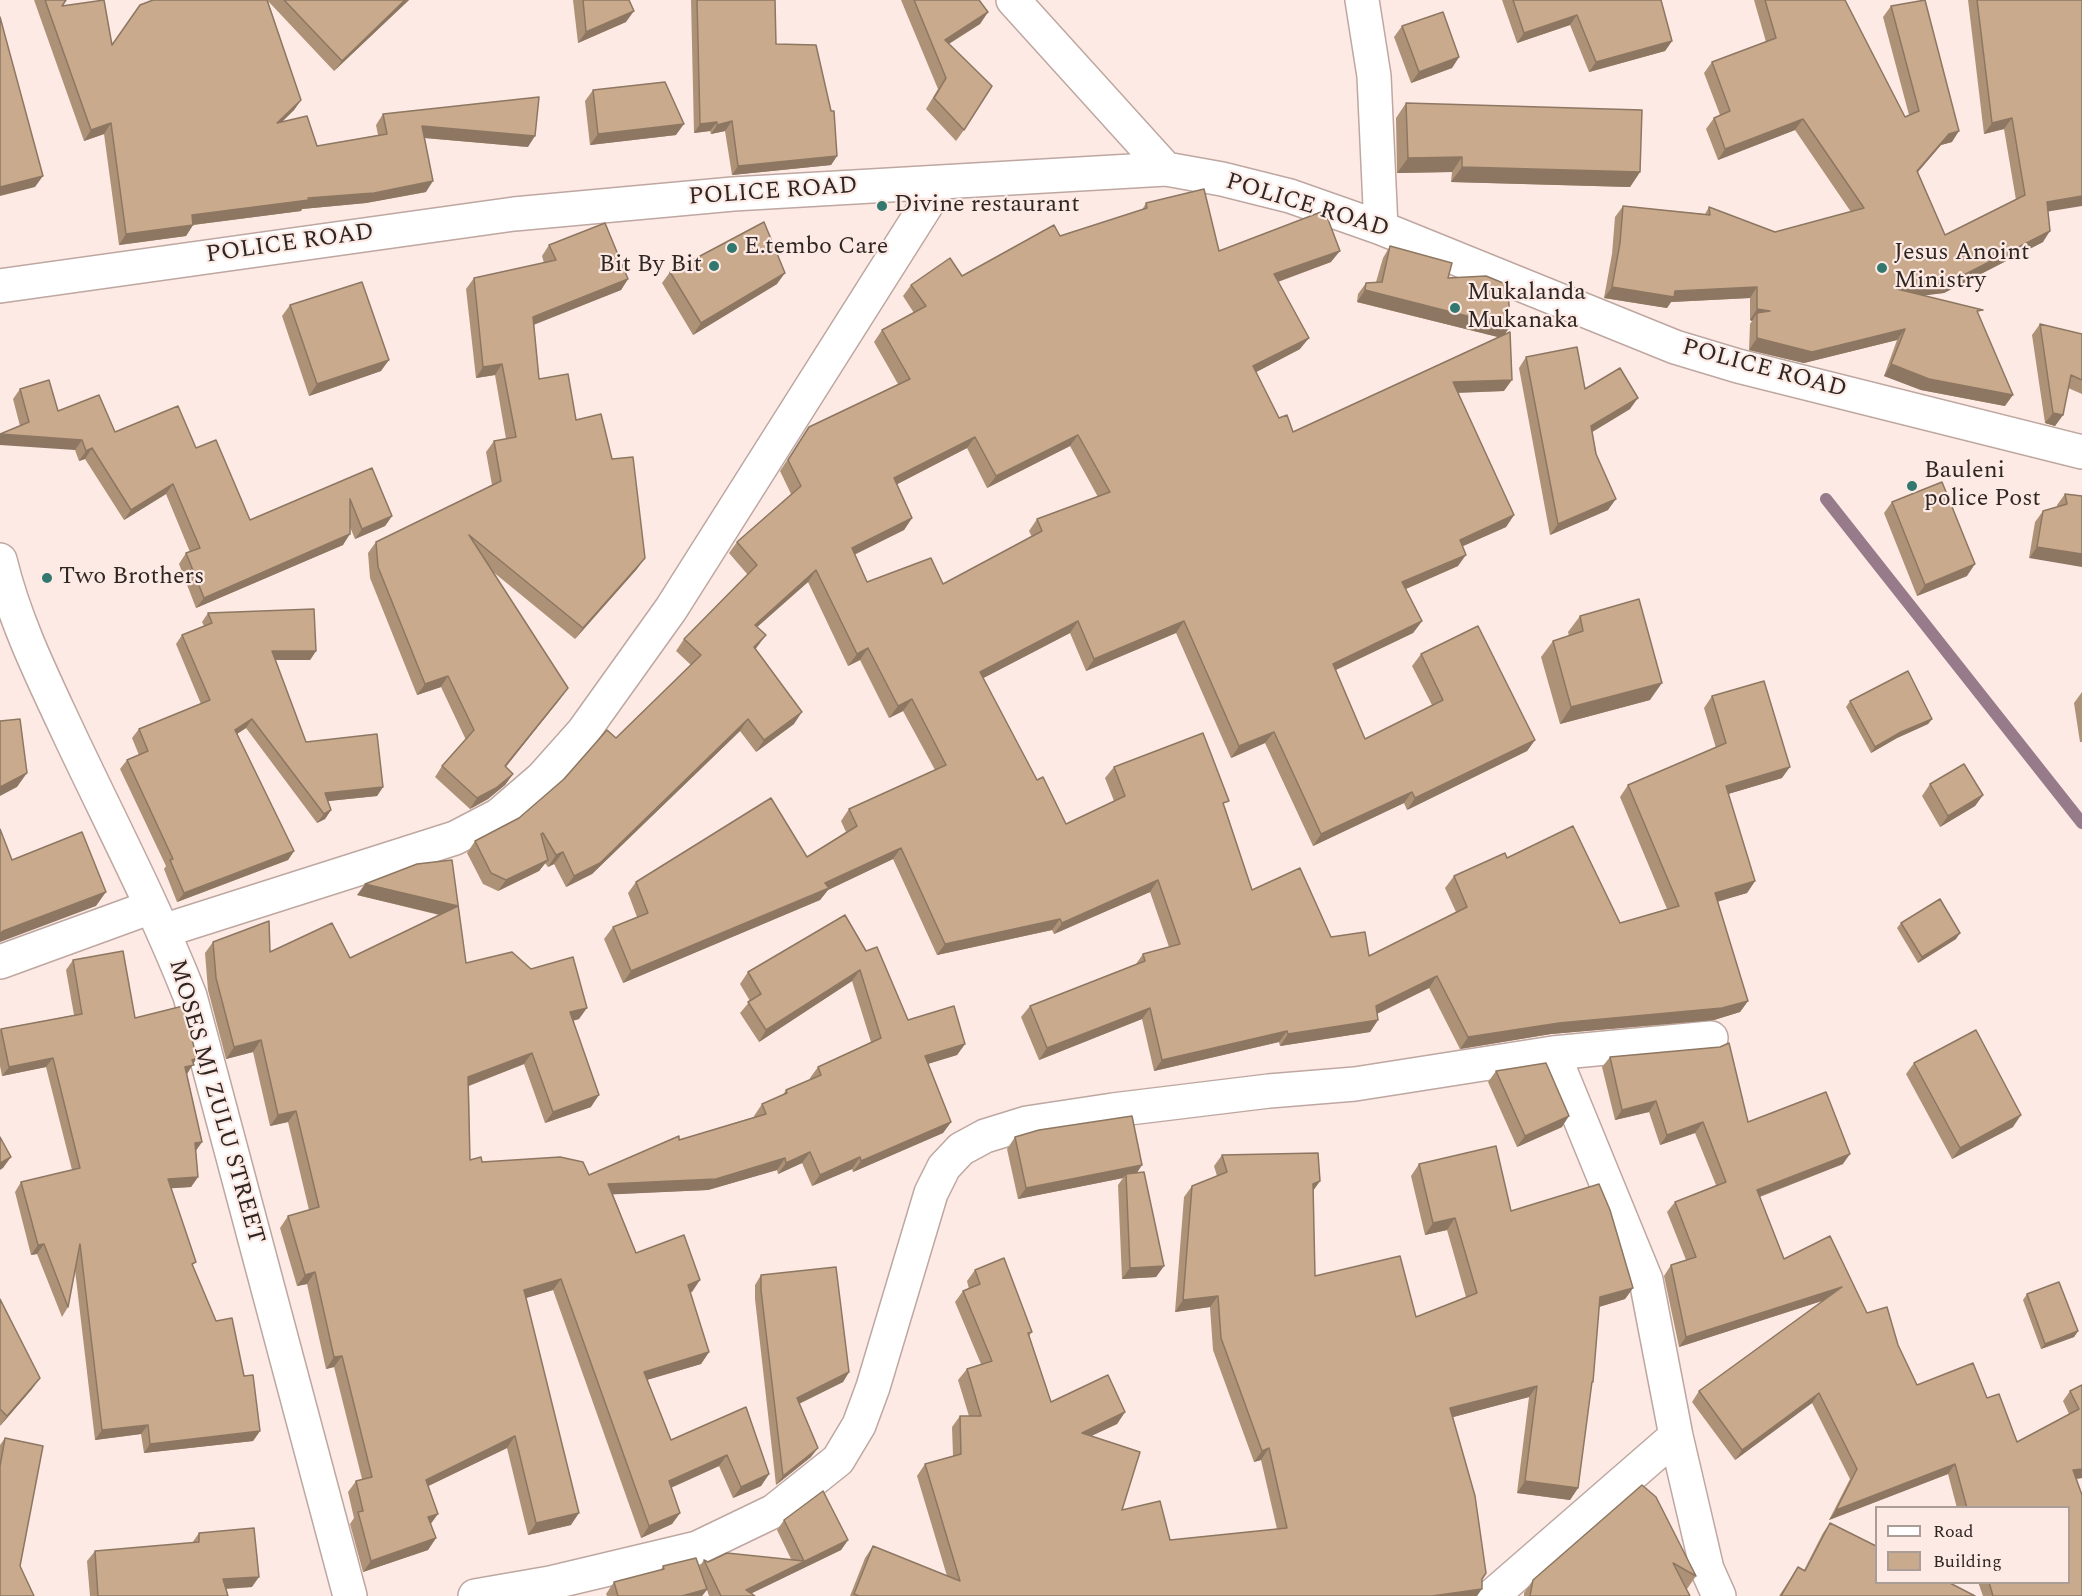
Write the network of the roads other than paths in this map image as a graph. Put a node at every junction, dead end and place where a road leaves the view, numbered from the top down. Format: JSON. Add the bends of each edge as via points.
{"nodes":[{"id":1,"x":1013,"y":0,"type":"edge"},
{"id":2,"x":1362,"y":0,"type":"edge"},
{"id":3,"x":1166,"y":170,"type":"junction"},
{"id":4,"x":941,"y":182,"type":"junction"},
{"id":5,"x":1381,"y":228,"type":"junction"},
{"id":6,"x":0,"y":286,"type":"edge"},
{"id":7,"x":2082,"y":452,"type":"edge"},
{"id":8,"x":0,"y":560,"type":"edge"},
{"id":9,"x":157,"y":919,"type":"junction"},
{"id":10,"x":0,"y":962,"type":"edge"},
{"id":11,"x":1711,"y":1038,"type":"dead end"},
{"id":12,"x":1553,"y":1053,"type":"junction"},
{"id":13,"x":1676,"y":1436,"type":"junction"},
{"id":14,"x":555,"y":1589,"type":"edge"},
{"id":15,"x":350,"y":1596,"type":"edge"},
{"id":16,"x":475,"y":1596,"type":"edge"},
{"id":17,"x":1492,"y":1596,"type":"edge"},
{"id":18,"x":1719,"y":1596,"type":"edge"}],
"edges":[{"from":1,"to":3,"type":"street"},
{"from":2,"to":5,"type":"street","via":[[1374,76]]},
{"from":3,"to":4,"type":"street","name":"POLICE ROAD"},
{"from":3,"to":5,"type":"street","name":"POLICE ROAD","via":[[1290,196]]},
{"from":4,"to":6,"type":"street","name":"POLICE ROAD","via":[[733,194],[514,214]]},
{"from":4,"to":9,"type":"street","via":[[671,609],[583,732],[542,778],[499,814],[455,838]]},
{"from":5,"to":7,"type":"street","name":"POLICE ROAD","via":[[1675,347]]},
{"from":8,"to":9,"type":"street","name":"MOSES MJ ZULU STREET","via":[[9,597],[34,658]]},
{"from":9,"to":10,"type":"street"},
{"from":9,"to":15,"type":"street","name":"MOSES MJ ZULU STREET","via":[[190,996]]},
{"from":11,"to":12,"type":"street"},
{"from":12,"to":13,"type":"street","via":[[1646,1280]]},
{"from":12,"to":14,"type":"street","via":[[1355,1084],[1113,1110],[1027,1123],[985,1136],[961,1149],[944,1167],[931,1193],[873,1387],[859,1425],[838,1460],[774,1510],[696,1548]]},
{"from":13,"to":17,"type":"street"},
{"from":13,"to":18,"type":"street","via":[[1707,1569]]},
{"from":14,"to":16,"type":"street"}]}
